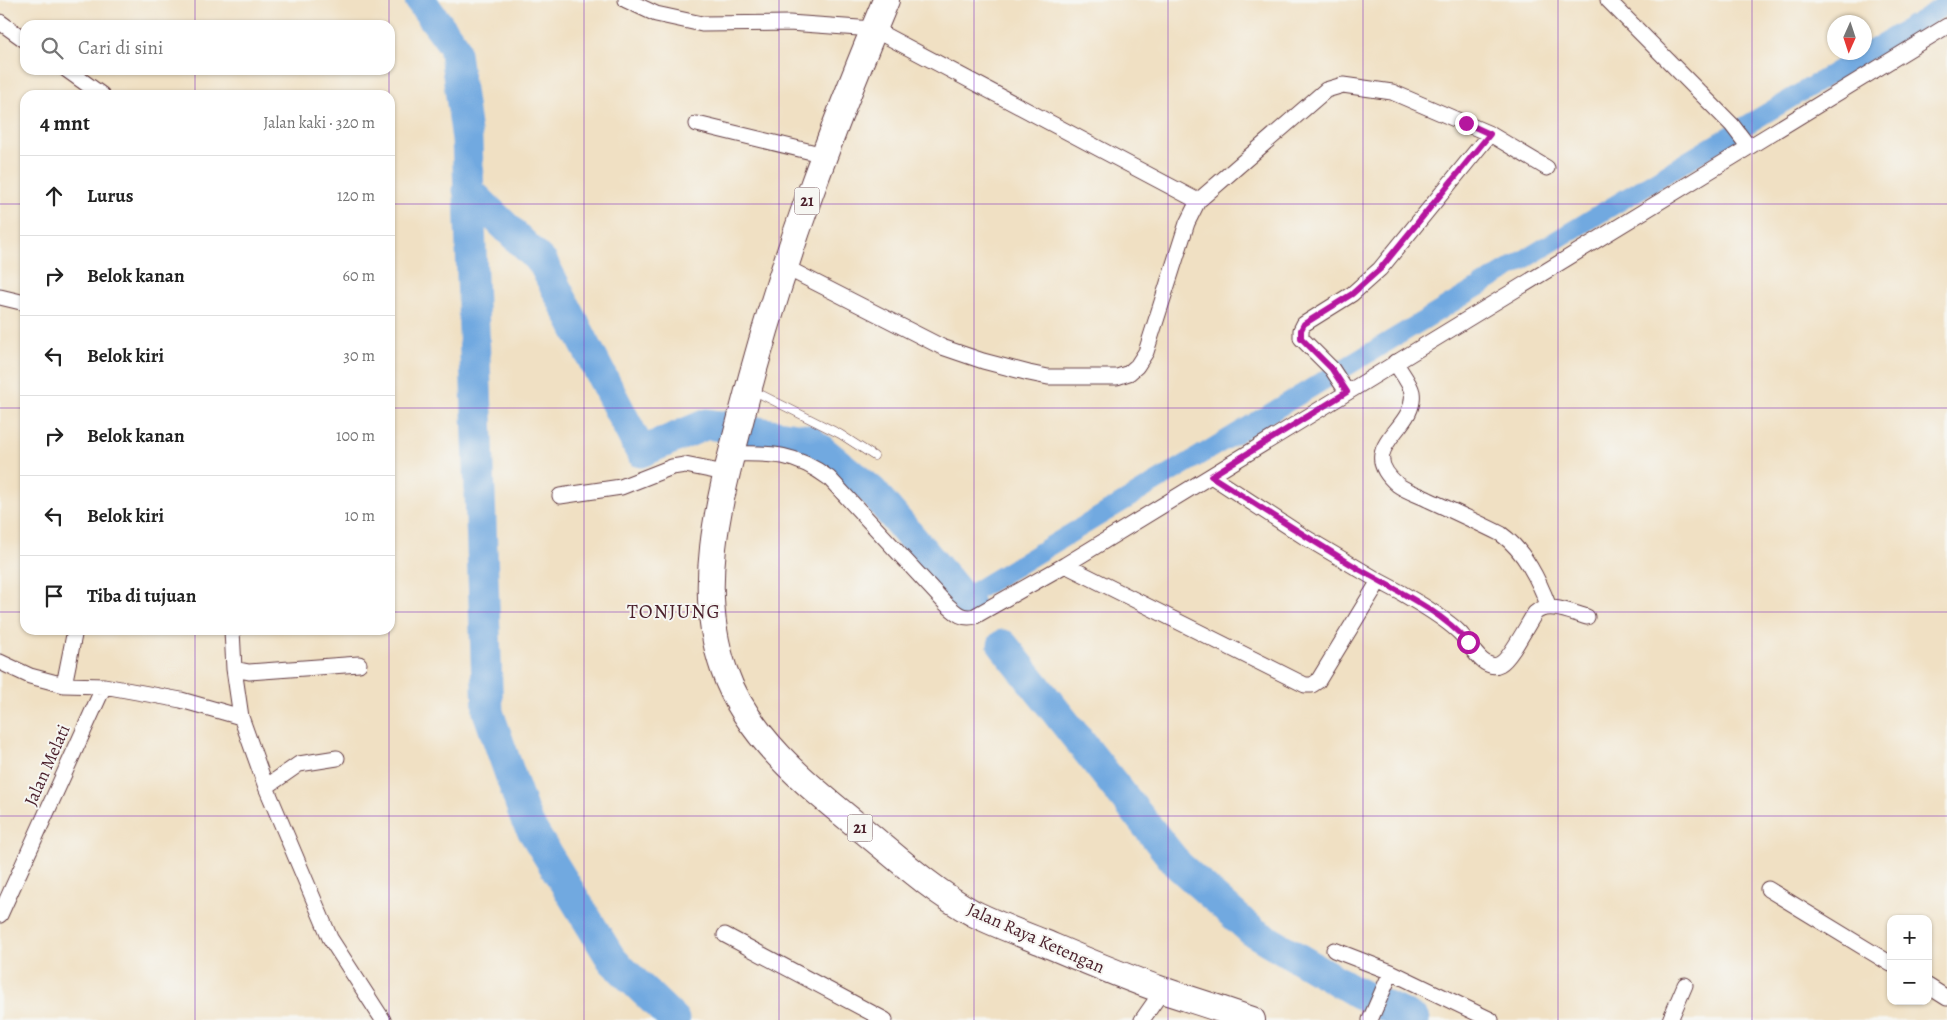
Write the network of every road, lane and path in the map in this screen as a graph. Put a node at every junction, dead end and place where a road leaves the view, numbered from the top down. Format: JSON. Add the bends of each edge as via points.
{"nodes":[{"id":1,"x":626,"y":0,"type":"edge"},
{"id":2,"x":886,"y":0,"type":"edge"},
{"id":3,"x":1608,"y":0,"type":"edge"},
{"id":4,"x":0,"y":22,"type":"edge"},
{"id":5,"x":1947,"y":26,"type":"edge"},
{"id":6,"x":873,"y":29,"type":"junction"},
{"id":7,"x":20,"y":36,"type":"edge"},
{"id":8,"x":74,"y":75,"type":"edge"},
{"id":9,"x":95,"y":90,"type":"edge"},
{"id":10,"x":697,"y":124,"type":"dead end"},
{"id":11,"x":1490,"y":134,"type":"junction"},
{"id":12,"x":1746,"y":143,"type":"junction"},
{"id":13,"x":824,"y":155,"type":"junction"},
{"id":14,"x":1547,"y":168,"type":"dead end"},
{"id":15,"x":1198,"y":201,"type":"junction"},
{"id":16,"x":783,"y":266,"type":"junction"},
{"id":17,"x":0,"y":297,"type":"edge"},
{"id":18,"x":20,"y":302,"type":"edge"},
{"id":19,"x":1395,"y":362,"type":"junction"},
{"id":20,"x":1345,"y":389,"type":"junction"},
{"id":21,"x":746,"y":398,"type":"junction"},
{"id":22,"x":874,"y":456,"type":"dead end"},
{"id":23,"x":730,"y":457,"type":"junction"},
{"id":24,"x":1211,"y":476,"type":"junction"},
{"id":25,"x":560,"y":496,"type":"dead end"},
{"id":26,"x":1065,"y":565,"type":"junction"},
{"id":27,"x":1379,"y":581,"type":"junction"},
{"id":28,"x":1549,"y":607,"type":"junction"},
{"id":29,"x":1587,"y":617,"type":"dead end"},
{"id":30,"x":74,"y":635,"type":"edge"},
{"id":31,"x":233,"y":635,"type":"edge"},
{"id":32,"x":0,"y":662,"type":"edge"},
{"id":33,"x":359,"y":664,"type":"dead end"},
{"id":34,"x":242,"y":670,"type":"junction"},
{"id":35,"x":64,"y":685,"type":"junction"},
{"id":36,"x":104,"y":686,"type":"junction"},
{"id":37,"x":241,"y":718,"type":"junction"},
{"id":38,"x":337,"y":758,"type":"dead end"},
{"id":39,"x":273,"y":782,"type":"junction"},
{"id":40,"x":1768,"y":889,"type":"dead end"},
{"id":41,"x":0,"y":915,"type":"edge"},
{"id":42,"x":725,"y":936,"type":"dead end"},
{"id":43,"x":1334,"y":950,"type":"dead end"},
{"id":44,"x":1887,"y":962,"type":"edge"},
{"id":45,"x":1391,"y":972,"type":"junction"},
{"id":46,"x":1685,"y":985,"type":"dead end"},
{"id":47,"x":1932,"y":989,"type":"edge"},
{"id":48,"x":1163,"y":990,"type":"junction"},
{"id":49,"x":1947,"y":998,"type":"edge"},
{"id":50,"x":383,"y":1020,"type":"edge"},
{"id":51,"x":885,"y":1020,"type":"edge"},
{"id":52,"x":1142,"y":1020,"type":"edge"},
{"id":53,"x":1252,"y":1020,"type":"edge"},
{"id":54,"x":1370,"y":1020,"type":"edge"},
{"id":55,"x":1491,"y":1020,"type":"edge"},
{"id":56,"x":1670,"y":1020,"type":"edge"}],
"edges":[{"from":1,"to":6,"type":"street","via":[[656,14],[702,24],[788,23]]},
{"from":2,"to":6,"type":"highway","number":"21"},
{"from":3,"to":12,"type":"street"},
{"from":4,"to":7,"type":"street"},
{"from":5,"to":12,"type":"street"},
{"from":6,"to":13,"type":"highway","number":"21"},
{"from":6,"to":15,"type":"street"},
{"from":8,"to":9,"type":"street"},
{"from":10,"to":13,"type":"street"},
{"from":11,"to":14,"type":"street"},
{"from":11,"to":15,"type":"street","via":[[1392,92],[1343,85],[1326,90]]},
{"from":11,"to":20,"type":"street","via":[[1380,269],[1352,294],[1304,324],[1301,338],[1332,369]]},
{"from":12,"to":19,"type":"street"},
{"from":13,"to":16,"type":"highway","number":"21"},
{"from":15,"to":16,"type":"street","via":[[1187,223],[1146,352],[1133,370],[1117,377],[1048,377],[983,361],[919,337]]},
{"from":16,"to":21,"type":"highway","number":"21"},
{"from":17,"to":18,"type":"street"},
{"from":19,"to":20,"type":"street"},
{"from":19,"to":28,"type":"street","via":[[1412,391],[1412,400],[1384,446],[1380,460],[1385,471],[1400,486],[1513,542],[1539,582]]},
{"from":20,"to":24,"type":"street"},
{"from":21,"to":22,"type":"lane","via":[[840,434]]},
{"from":21,"to":23,"type":"highway","number":"21"},
{"from":23,"to":25,"type":"street","via":[[672,467],[621,486]]},
{"from":23,"to":26,"type":"street","via":[[768,454],[811,465],[829,478],[946,604],[968,618]]},
{"from":23,"to":48,"type":"highway","name":"Jalan Raya Ketengan","number":"21","via":[[715,528],[710,584],[713,628],[732,690],[745,714],[770,746],[820,794],[906,866],[972,912]]},
{"from":24,"to":26,"type":"street"},
{"from":24,"to":27,"type":"street"},
{"from":26,"to":27,"type":"street","via":[[1305,685],[1318,681]]},
{"from":27,"to":28,"type":"street","via":[[1400,591],[1458,631],[1481,660],[1493,665],[1500,664],[1509,654],[1534,613]]},
{"from":28,"to":29,"type":"street"},
{"from":30,"to":35,"type":"street"},
{"from":31,"to":34,"type":"street"},
{"from":32,"to":35,"type":"street","via":[[30,676]]},
{"from":33,"to":34,"type":"street"},
{"from":34,"to":37,"type":"street"},
{"from":35,"to":36,"type":"street"},
{"from":36,"to":37,"type":"street","via":[[181,700]]},
{"from":36,"to":41,"type":"street","name":"Jalan Melati"},
{"from":37,"to":39,"type":"street"},
{"from":38,"to":39,"type":"street","via":[[299,764]]},
{"from":39,"to":50,"type":"street","via":[[302,876],[330,938]]},
{"from":40,"to":44,"type":"street"},
{"from":42,"to":51,"type":"street"},
{"from":43,"to":45,"type":"street"},
{"from":45,"to":54,"type":"street"},
{"from":45,"to":55,"type":"street"},
{"from":46,"to":56,"type":"street"},
{"from":47,"to":49,"type":"street"},
{"from":48,"to":52,"type":"street"},
{"from":48,"to":53,"type":"highway","name":"Jalan Raya Ketengan","number":"21"}]}
